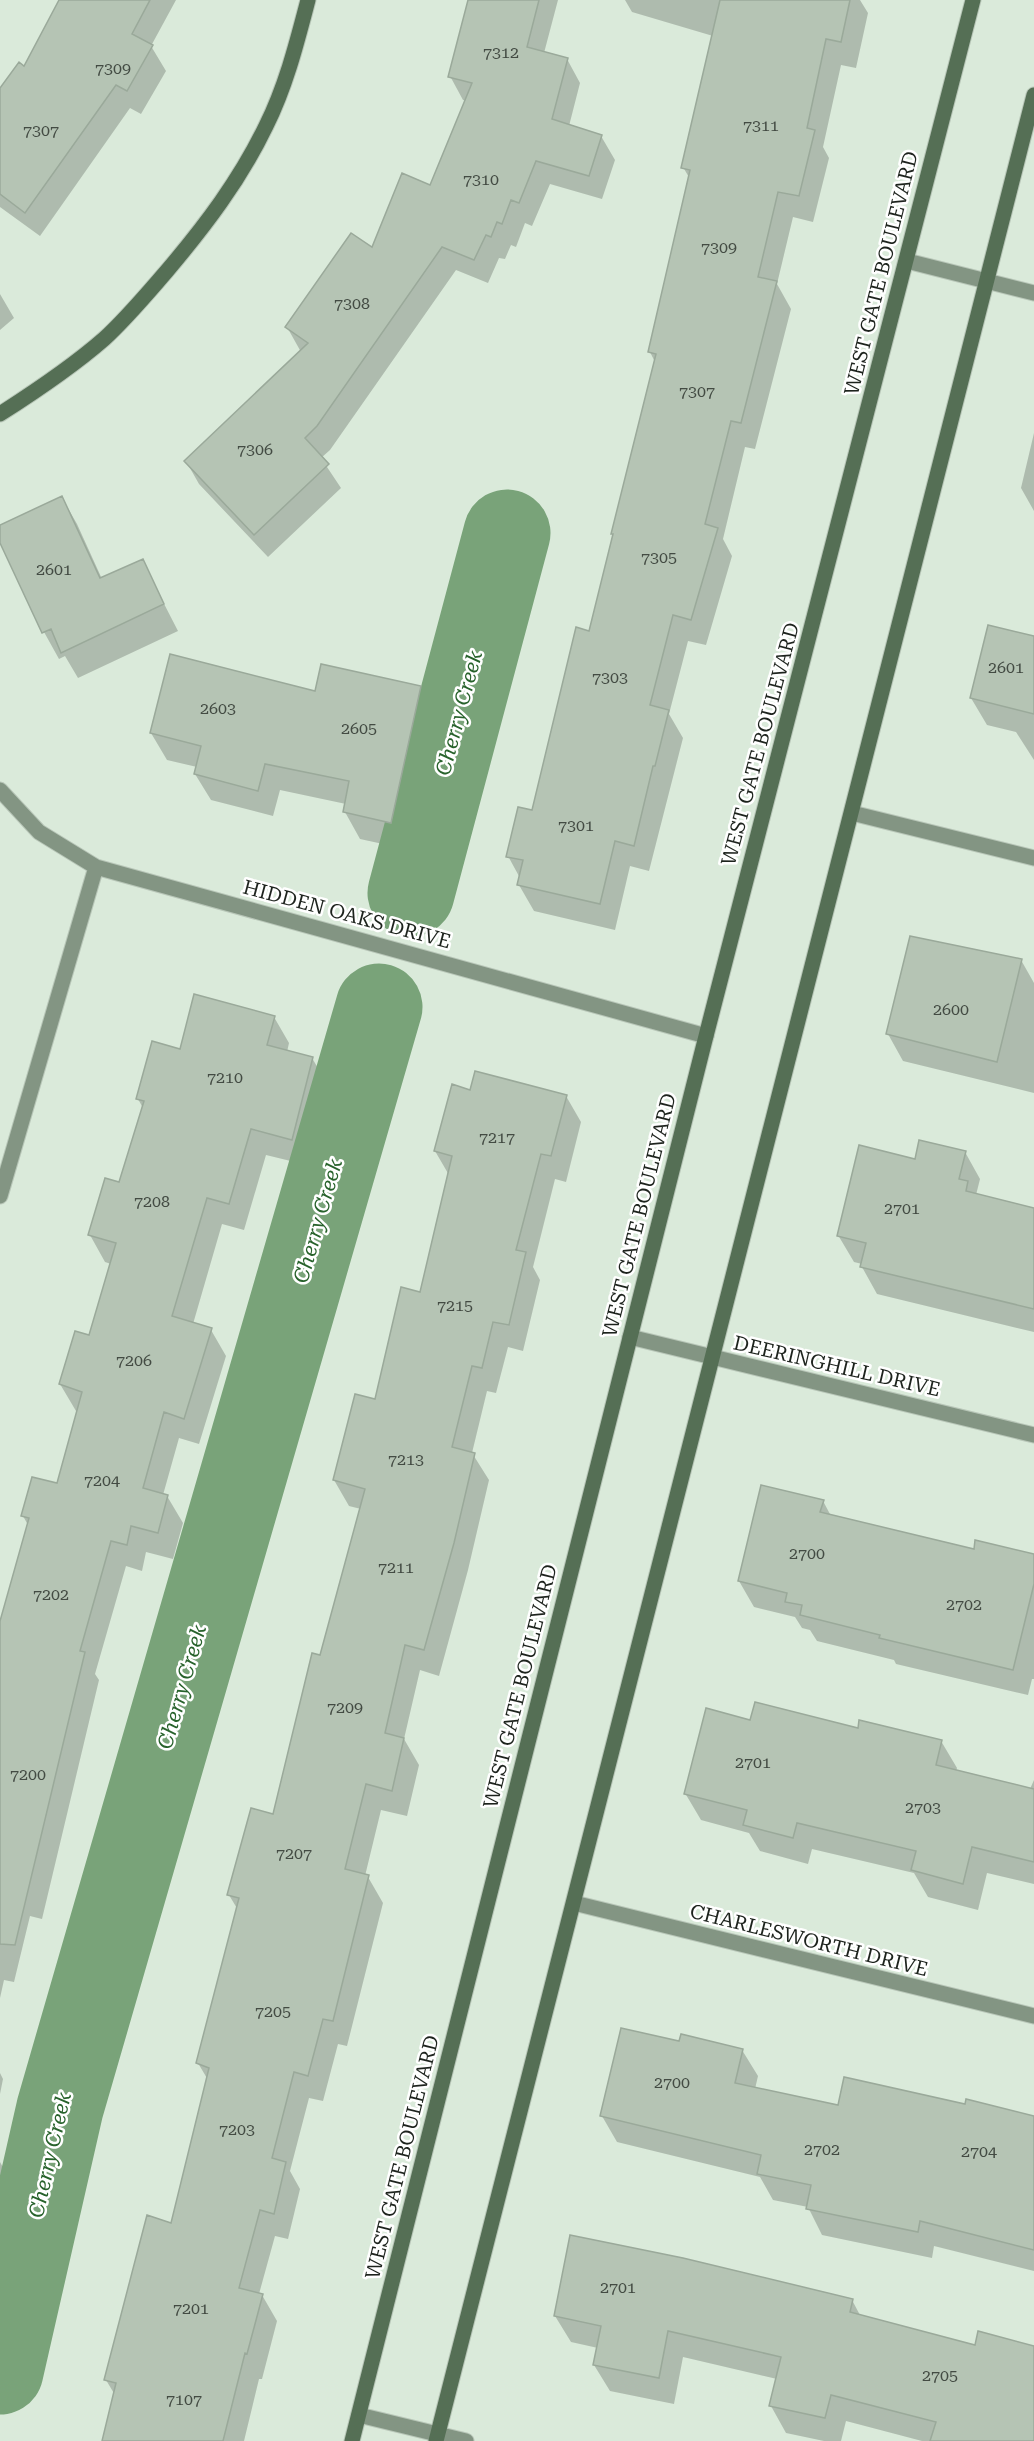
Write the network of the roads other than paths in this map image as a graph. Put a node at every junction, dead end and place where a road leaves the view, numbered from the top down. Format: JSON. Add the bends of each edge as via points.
{"nodes":[{"id":1,"x":308,"y":0,"type":"edge"},
{"id":2,"x":972,"y":0,"type":"edge"},
{"id":3,"x":1034,"y":95,"type":"edge"},
{"id":4,"x":907,"y":261,"type":"junction"},
{"id":5,"x":987,"y":281,"type":"junction"},
{"id":6,"x":1034,"y":292,"type":"edge"},
{"id":7,"x":0,"y":414,"type":"edge"},
{"id":8,"x":0,"y":790,"type":"edge"},
{"id":9,"x":852,"y":813,"type":"junction"},
{"id":10,"x":1034,"y":858,"type":"edge"},
{"id":11,"x":96,"y":867,"type":"junction"},
{"id":12,"x":706,"y":1036,"type":"junction"},
{"id":13,"x":0,"y":1196,"type":"edge"},
{"id":14,"x":630,"y":1337,"type":"junction"},
{"id":15,"x":713,"y":1359,"type":"junction"},
{"id":16,"x":1034,"y":1435,"type":"edge"},
{"id":17,"x":574,"y":1903,"type":"junction"},
{"id":18,"x":1034,"y":2016,"type":"edge"},
{"id":19,"x":359,"y":2415,"type":"junction"},
{"id":20,"x":437,"y":2437,"type":"edge"},
{"id":21,"x":352,"y":2441,"type":"edge"},
{"id":22,"x":466,"y":2441,"type":"edge"}],
"edges":[{"from":1,"to":7,"type":"main road","via":[[294,52],[267,124],[206,225],[104,339],[47,384]]},
{"from":2,"to":4,"type":"main road","name":"WEST GATE BOULEVARD"},
{"from":3,"to":5,"type":"main road"},
{"from":4,"to":5,"type":"street"},
{"from":4,"to":12,"type":"main road","name":"WEST GATE BOULEVARD"},
{"from":5,"to":6,"type":"street"},
{"from":5,"to":9,"type":"main road"},
{"from":8,"to":11,"type":"street","name":"HIDDEN OAKS DRIVE","via":[[39,832]]},
{"from":9,"to":10,"type":"street"},
{"from":9,"to":15,"type":"main road"},
{"from":11,"to":12,"type":"street","name":"HIDDEN OAKS DRIVE"},
{"from":11,"to":13,"type":"street"},
{"from":12,"to":14,"type":"main road","name":"WEST GATE BOULEVARD"},
{"from":14,"to":15,"type":"street","name":"DEERINGHILL DRIVE"},
{"from":14,"to":19,"type":"main road","name":"WEST GATE BOULEVARD"},
{"from":15,"to":16,"type":"street","name":"DEERINGHILL DRIVE"},
{"from":15,"to":17,"type":"main road"},
{"from":17,"to":18,"type":"street","name":"CHARLESWORTH DRIVE"},
{"from":17,"to":20,"type":"main road"},
{"from":19,"to":20,"type":"street"},
{"from":19,"to":21,"type":"main road","name":"WEST GATE BOULEVARD"},
{"from":20,"to":22,"type":"street"}]}
